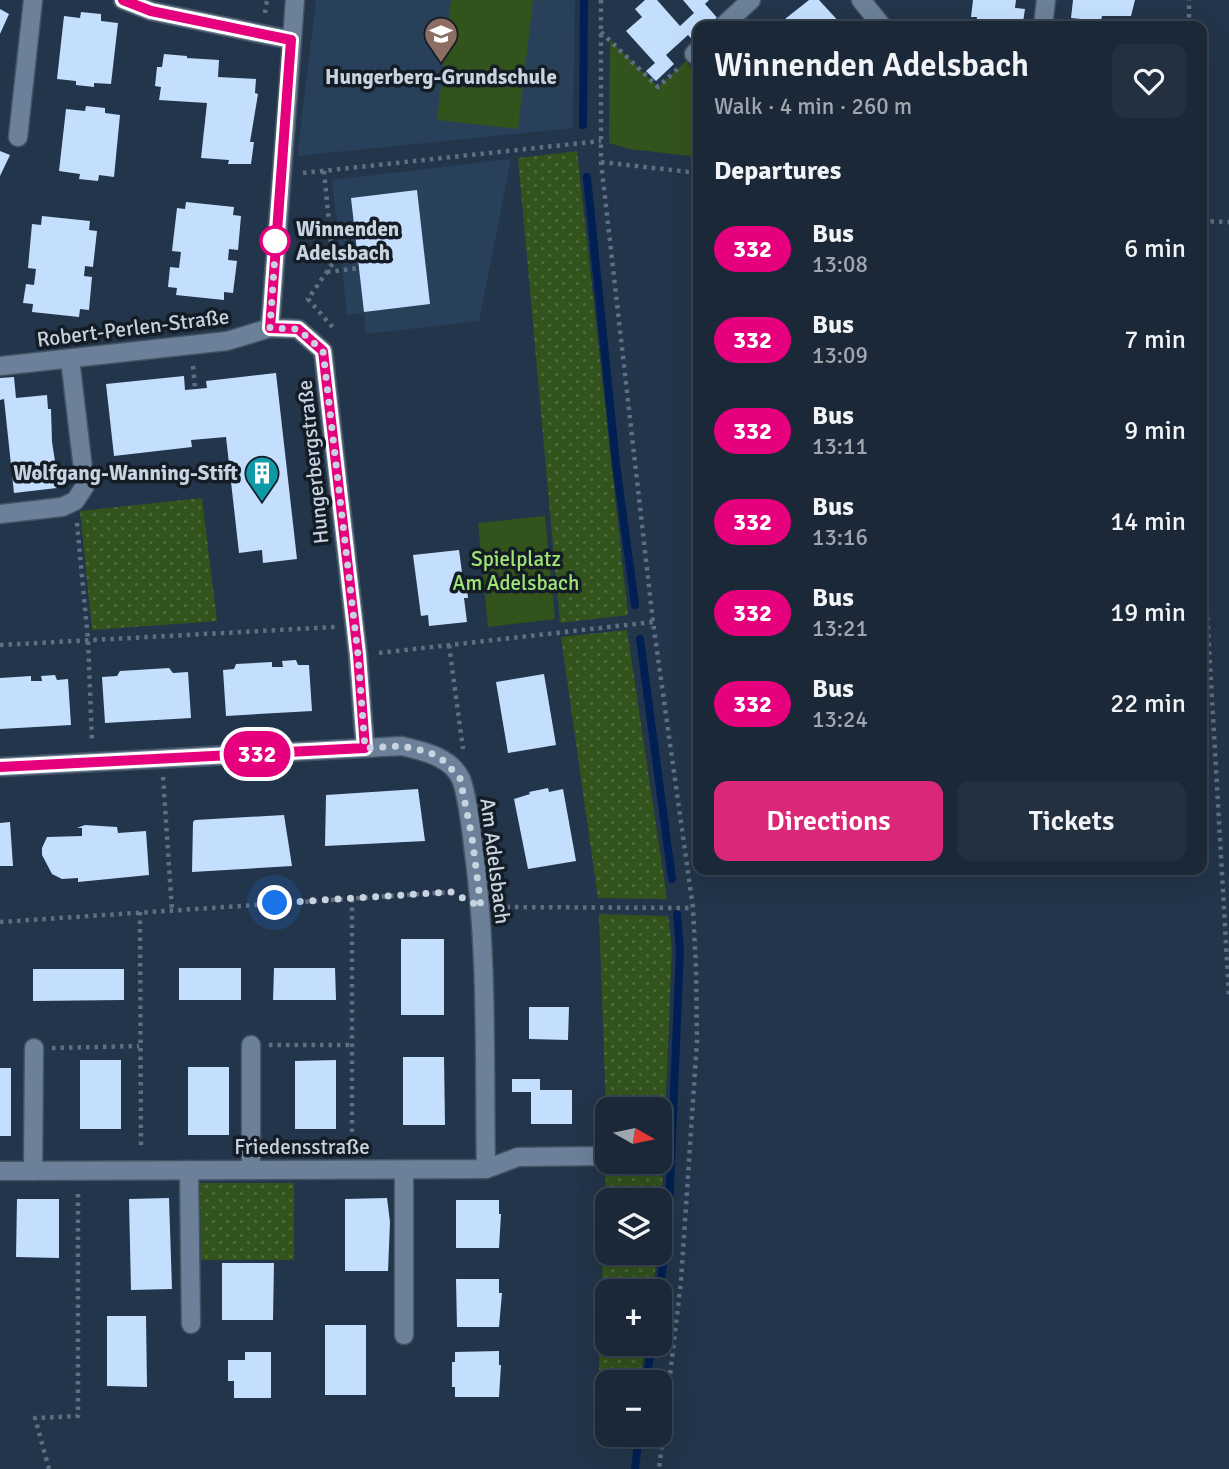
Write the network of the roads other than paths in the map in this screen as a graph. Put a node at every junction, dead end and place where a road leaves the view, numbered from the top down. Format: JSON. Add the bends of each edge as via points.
{"nodes":[{"id":1,"x":33,"y":0,"type":"edge"},
{"id":2,"x":123,"y":0,"type":"edge"},
{"id":3,"x":295,"y":0,"type":"edge"},
{"id":4,"x":751,"y":0,"type":"edge"},
{"id":5,"x":861,"y":0,"type":"edge"},
{"id":6,"x":1046,"y":0,"type":"edge"},
{"id":7,"x":728,"y":21,"type":"edge"},
{"id":8,"x":878,"y":21,"type":"edge"},
{"id":9,"x":1044,"y":21,"type":"edge"},
{"id":10,"x":291,"y":40,"type":"junction"},
{"id":11,"x":18,"y":137,"type":"dead end"},
{"id":12,"x":270,"y":328,"type":"junction"},
{"id":13,"x":70,"y":359,"type":"junction"},
{"id":14,"x":0,"y":366,"type":"edge"},
{"id":15,"x":0,"y":514,"type":"edge"},
{"id":16,"x":365,"y":748,"type":"junction"},
{"id":17,"x":0,"y":767,"type":"edge"},
{"id":18,"x":251,"y":1045,"type":"road end"},
{"id":19,"x":34,"y":1048,"type":"road end"},
{"id":20,"x":595,"y":1156,"type":"edge"},
{"id":21,"x":486,"y":1169,"type":"junction"},
{"id":22,"x":189,"y":1170,"type":"junction"},
{"id":23,"x":251,"y":1170,"type":"junction"},
{"id":24,"x":404,"y":1170,"type":"junction"},
{"id":25,"x":0,"y":1171,"type":"edge"},
{"id":26,"x":33,"y":1171,"type":"junction"},
{"id":27,"x":191,"y":1324,"type":"dead end"},
{"id":28,"x":404,"y":1335,"type":"dead end"}],
"edges":[{"from":1,"to":11,"type":"street"},
{"from":2,"to":10,"type":"street","via":[[151,11]]},
{"from":3,"to":10,"type":"street"},
{"from":4,"to":7,"type":"street"},
{"from":5,"to":8,"type":"street"},
{"from":6,"to":9,"type":"street"},
{"from":10,"to":12,"type":"street"},
{"from":12,"to":13,"type":"street","name":"Robert-Perlen-Straße","via":[[227,341]]},
{"from":12,"to":16,"type":"street","name":"Hungerbergstraße","via":[[298,329],[323,351]]},
{"from":13,"to":14,"type":"street","name":"Robert-Perlen-Straße"},
{"from":13,"to":15,"type":"street","via":[[85,486],[75,501],[62,507]]},
{"from":16,"to":17,"type":"street","name":"Am Adelsbach"},
{"from":16,"to":21,"type":"street","name":"Am Adelsbach","via":[[402,746],[429,752],[460,778],[481,907]]},
{"from":18,"to":23,"type":"street"},
{"from":19,"to":26,"type":"street"},
{"from":20,"to":21,"type":"street","name":"Friedensstraße","via":[[518,1157]]},
{"from":21,"to":24,"type":"street","name":"Friedensstraße"},
{"from":22,"to":23,"type":"street","name":"Friedensstraße"},
{"from":22,"to":26,"type":"street","name":"Friedensstraße"},
{"from":22,"to":27,"type":"street"},
{"from":23,"to":24,"type":"street","name":"Friedensstraße"},
{"from":24,"to":28,"type":"street"},
{"from":25,"to":26,"type":"street","name":"Friedensstraße"}]}
